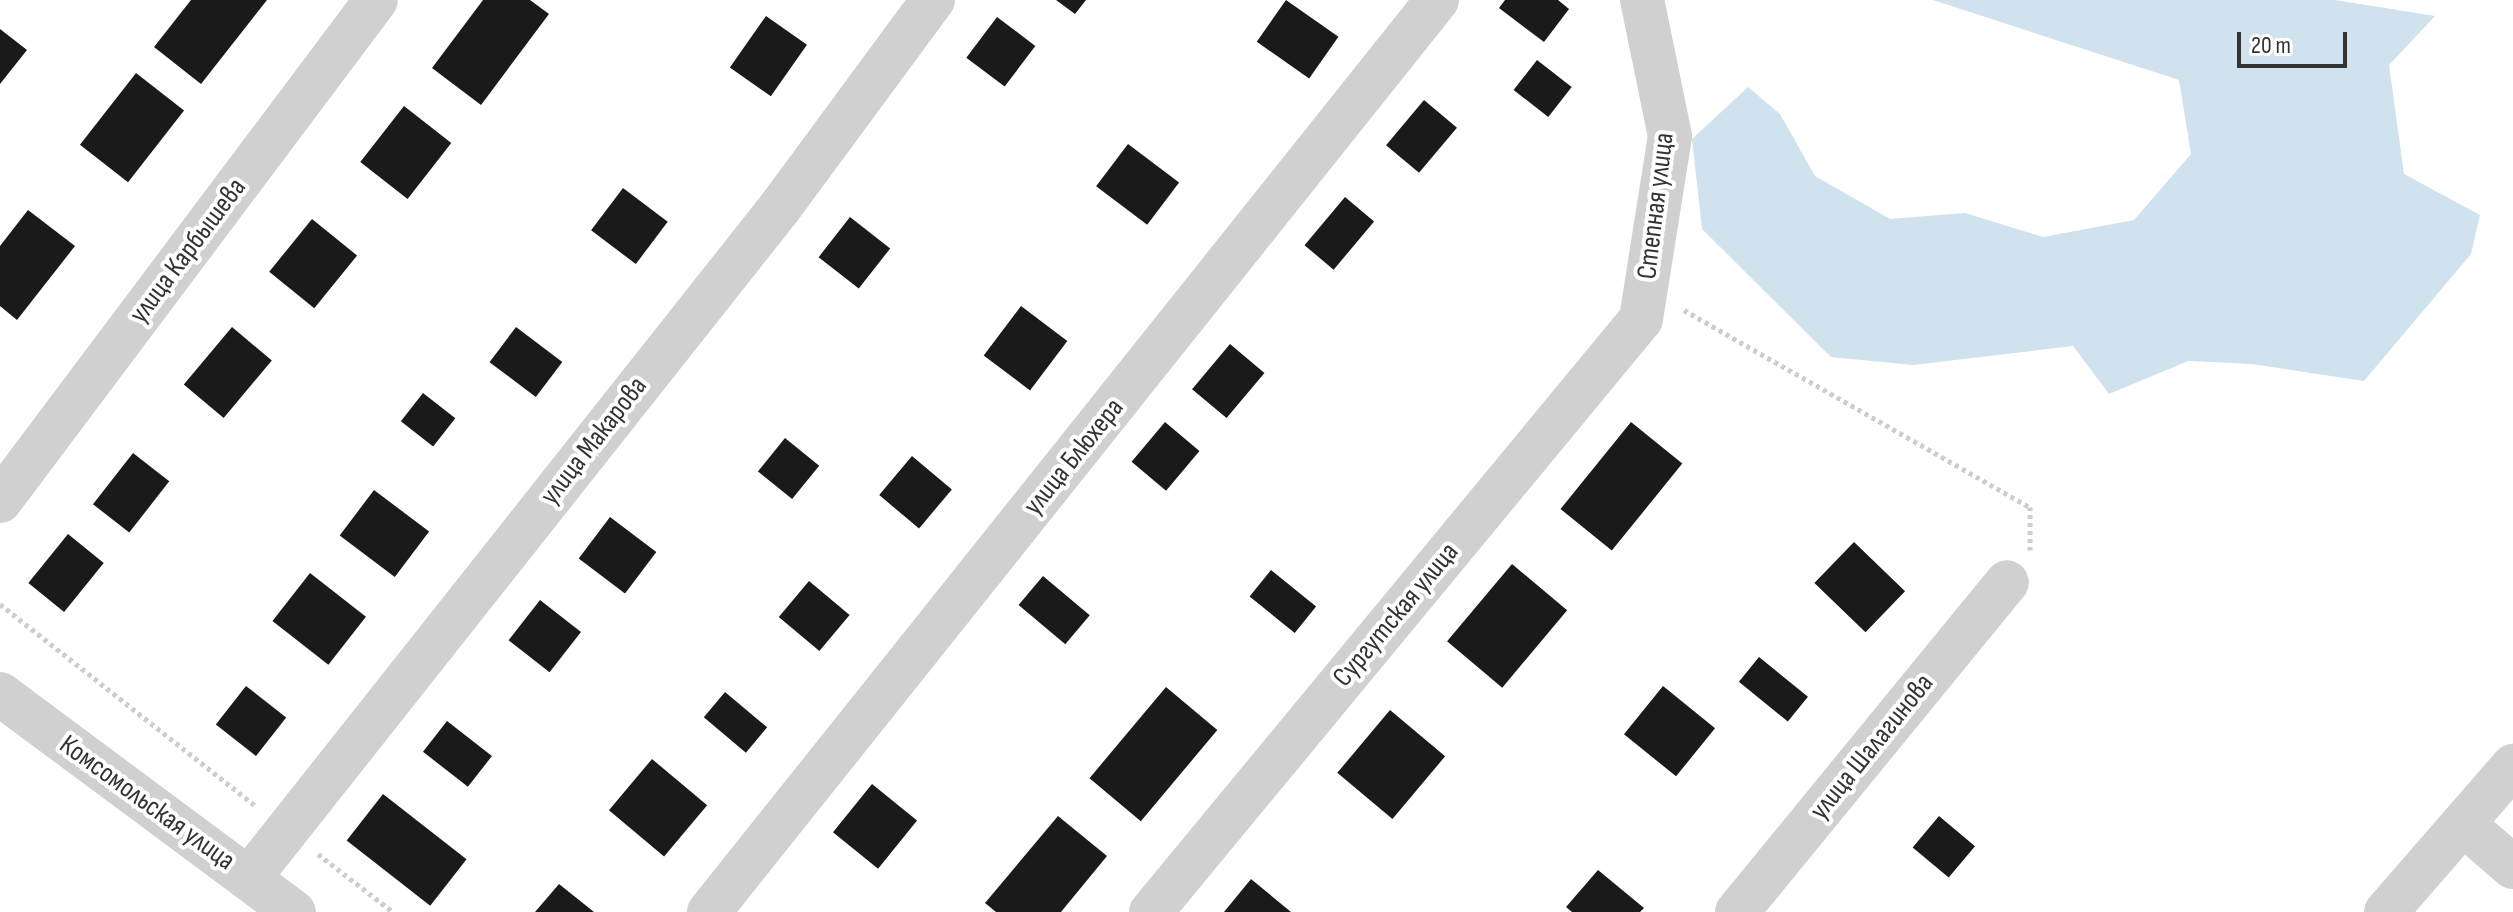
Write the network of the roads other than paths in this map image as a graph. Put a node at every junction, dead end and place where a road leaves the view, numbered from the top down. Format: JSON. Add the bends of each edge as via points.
{"nodes":[{"id":1,"x":376,"y":0,"type":"edge"},
{"id":2,"x":933,"y":0,"type":"edge"},
{"id":3,"x":1437,"y":0,"type":"edge"},
{"id":4,"x":1642,"y":0,"type":"edge"},
{"id":5,"x":1641,"y":319,"type":"joint"},
{"id":6,"x":0,"y":501,"type":"edge"},
{"id":7,"x":2007,"y":582,"type":"road end"},
{"id":8,"x":0,"y":694,"type":"edge"},
{"id":9,"x":2513,"y":766,"type":"edge"},
{"id":10,"x":2463,"y":824,"type":"junction"},
{"id":11,"x":2513,"y":867,"type":"edge"},
{"id":12,"x":249,"y":878,"type":"junction"},
{"id":13,"x":294,"y":912,"type":"edge"},
{"id":14,"x":709,"y":912,"type":"edge"},
{"id":15,"x":1151,"y":912,"type":"edge"},
{"id":16,"x":1737,"y":912,"type":"edge"},
{"id":17,"x":2386,"y":912,"type":"edge"}],
"edges":[{"from":1,"to":6,"type":"street","name":"улица Карбышева"},
{"from":2,"to":12,"type":"street","name":"улица Макарова","via":[[771,219]]},
{"from":3,"to":14,"type":"street","name":"улица Блюхера"},
{"from":4,"to":5,"type":"street","name":"Степная улица","via":[[1670,136]]},
{"from":5,"to":15,"type":"street","name":"Сургутская улица"},
{"from":7,"to":16,"type":"street","name":"улица Шалагинова"},
{"from":8,"to":12,"type":"street","name":"Комсомольская улица"},
{"from":9,"to":10,"type":"street"},
{"from":10,"to":11,"type":"street"},
{"from":10,"to":17,"type":"street"},
{"from":12,"to":13,"type":"street","name":"Комсомольская улица"}]}
